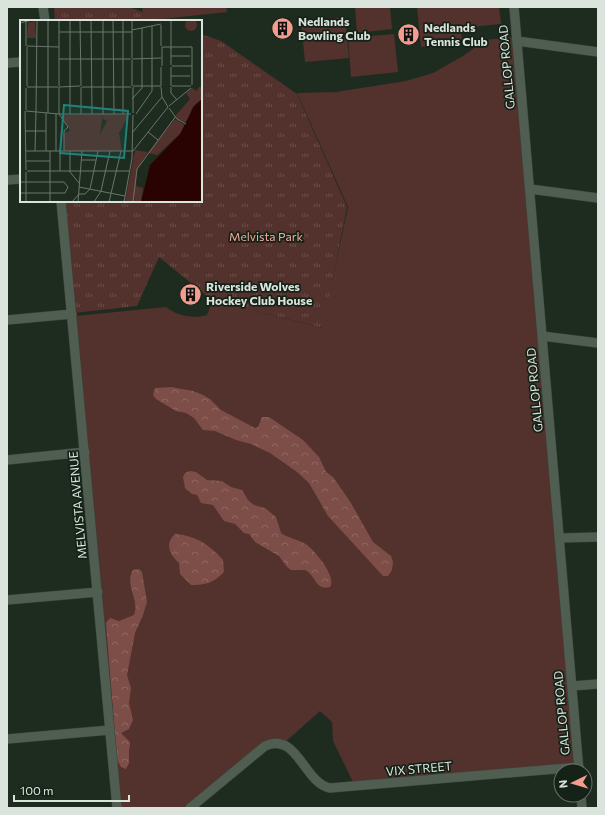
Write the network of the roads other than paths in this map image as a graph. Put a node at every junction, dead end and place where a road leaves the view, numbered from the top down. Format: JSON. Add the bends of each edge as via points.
{"nodes":[{"id":1,"x":44,"y":7,"type":"edge"},
{"id":2,"x":514,"y":7,"type":"edge"},
{"id":3,"x":45,"y":20,"type":"edge"},
{"id":4,"x":517,"y":42,"type":"junction"},
{"id":5,"x":598,"y":52,"type":"edge"},
{"id":6,"x":20,"y":62,"type":"edge"},
{"id":7,"x":7,"y":63,"type":"edge"},
{"id":8,"x":20,"y":178,"type":"edge"},
{"id":9,"x":7,"y":180,"type":"edge"},
{"id":10,"x":530,"y":190,"type":"junction"},
{"id":11,"x":598,"y":198,"type":"edge"},
{"id":12,"x":61,"y":202,"type":"edge"},
{"id":13,"x":72,"y":314,"type":"junction"},
{"id":14,"x":7,"y":320,"type":"edge"},
{"id":15,"x":542,"y":336,"type":"junction"},
{"id":16,"x":598,"y":343,"type":"edge"},
{"id":17,"x":85,"y":452,"type":"junction"},
{"id":18,"x":7,"y":460,"type":"edge"},
{"id":19,"x":598,"y":537,"type":"edge"},
{"id":20,"x":560,"y":538,"type":"junction"},
{"id":21,"x":98,"y":592,"type":"junction"},
{"id":22,"x":7,"y":600,"type":"edge"},
{"id":23,"x":598,"y":684,"type":"edge"},
{"id":24,"x":572,"y":686,"type":"junction"},
{"id":25,"x":110,"y":730,"type":"junction"},
{"id":26,"x":7,"y":739,"type":"edge"},
{"id":27,"x":578,"y":763,"type":"edge"},
{"id":28,"x":553,"y":771,"type":"edge"},
{"id":29,"x":117,"y":808,"type":"edge"},
{"id":30,"x":190,"y":808,"type":"edge"}],
"edges":[{"from":1,"to":3,"type":"street"},
{"from":2,"to":4,"type":"street","name":"GALLOP ROAD"},
{"from":4,"to":5,"type":"street"},
{"from":4,"to":10,"type":"street","name":"GALLOP ROAD"},
{"from":6,"to":7,"type":"street"},
{"from":8,"to":9,"type":"street"},
{"from":10,"to":11,"type":"street"},
{"from":10,"to":15,"type":"street","name":"GALLOP ROAD"},
{"from":12,"to":13,"type":"street","name":"MELVISTA AVENUE"},
{"from":13,"to":14,"type":"street"},
{"from":13,"to":17,"type":"street","name":"MELVISTA AVENUE"},
{"from":15,"to":16,"type":"street"},
{"from":15,"to":20,"type":"street","name":"GALLOP ROAD"},
{"from":17,"to":18,"type":"street"},
{"from":17,"to":21,"type":"street","name":"MELVISTA AVENUE"},
{"from":19,"to":20,"type":"street"},
{"from":20,"to":24,"type":"street","name":"GALLOP ROAD"},
{"from":21,"to":22,"type":"street"},
{"from":21,"to":25,"type":"street","name":"MELVISTA AVENUE"},
{"from":23,"to":24,"type":"street"},
{"from":24,"to":27,"type":"street","name":"GALLOP ROAD"},
{"from":25,"to":26,"type":"street"},
{"from":25,"to":29,"type":"street","name":"MELVISTA AVENUE"},
{"from":28,"to":30,"type":"street","name":"VIX STREET","via":[[330,788],[322,785],[293,751],[280,743],[266,746]]}]}
